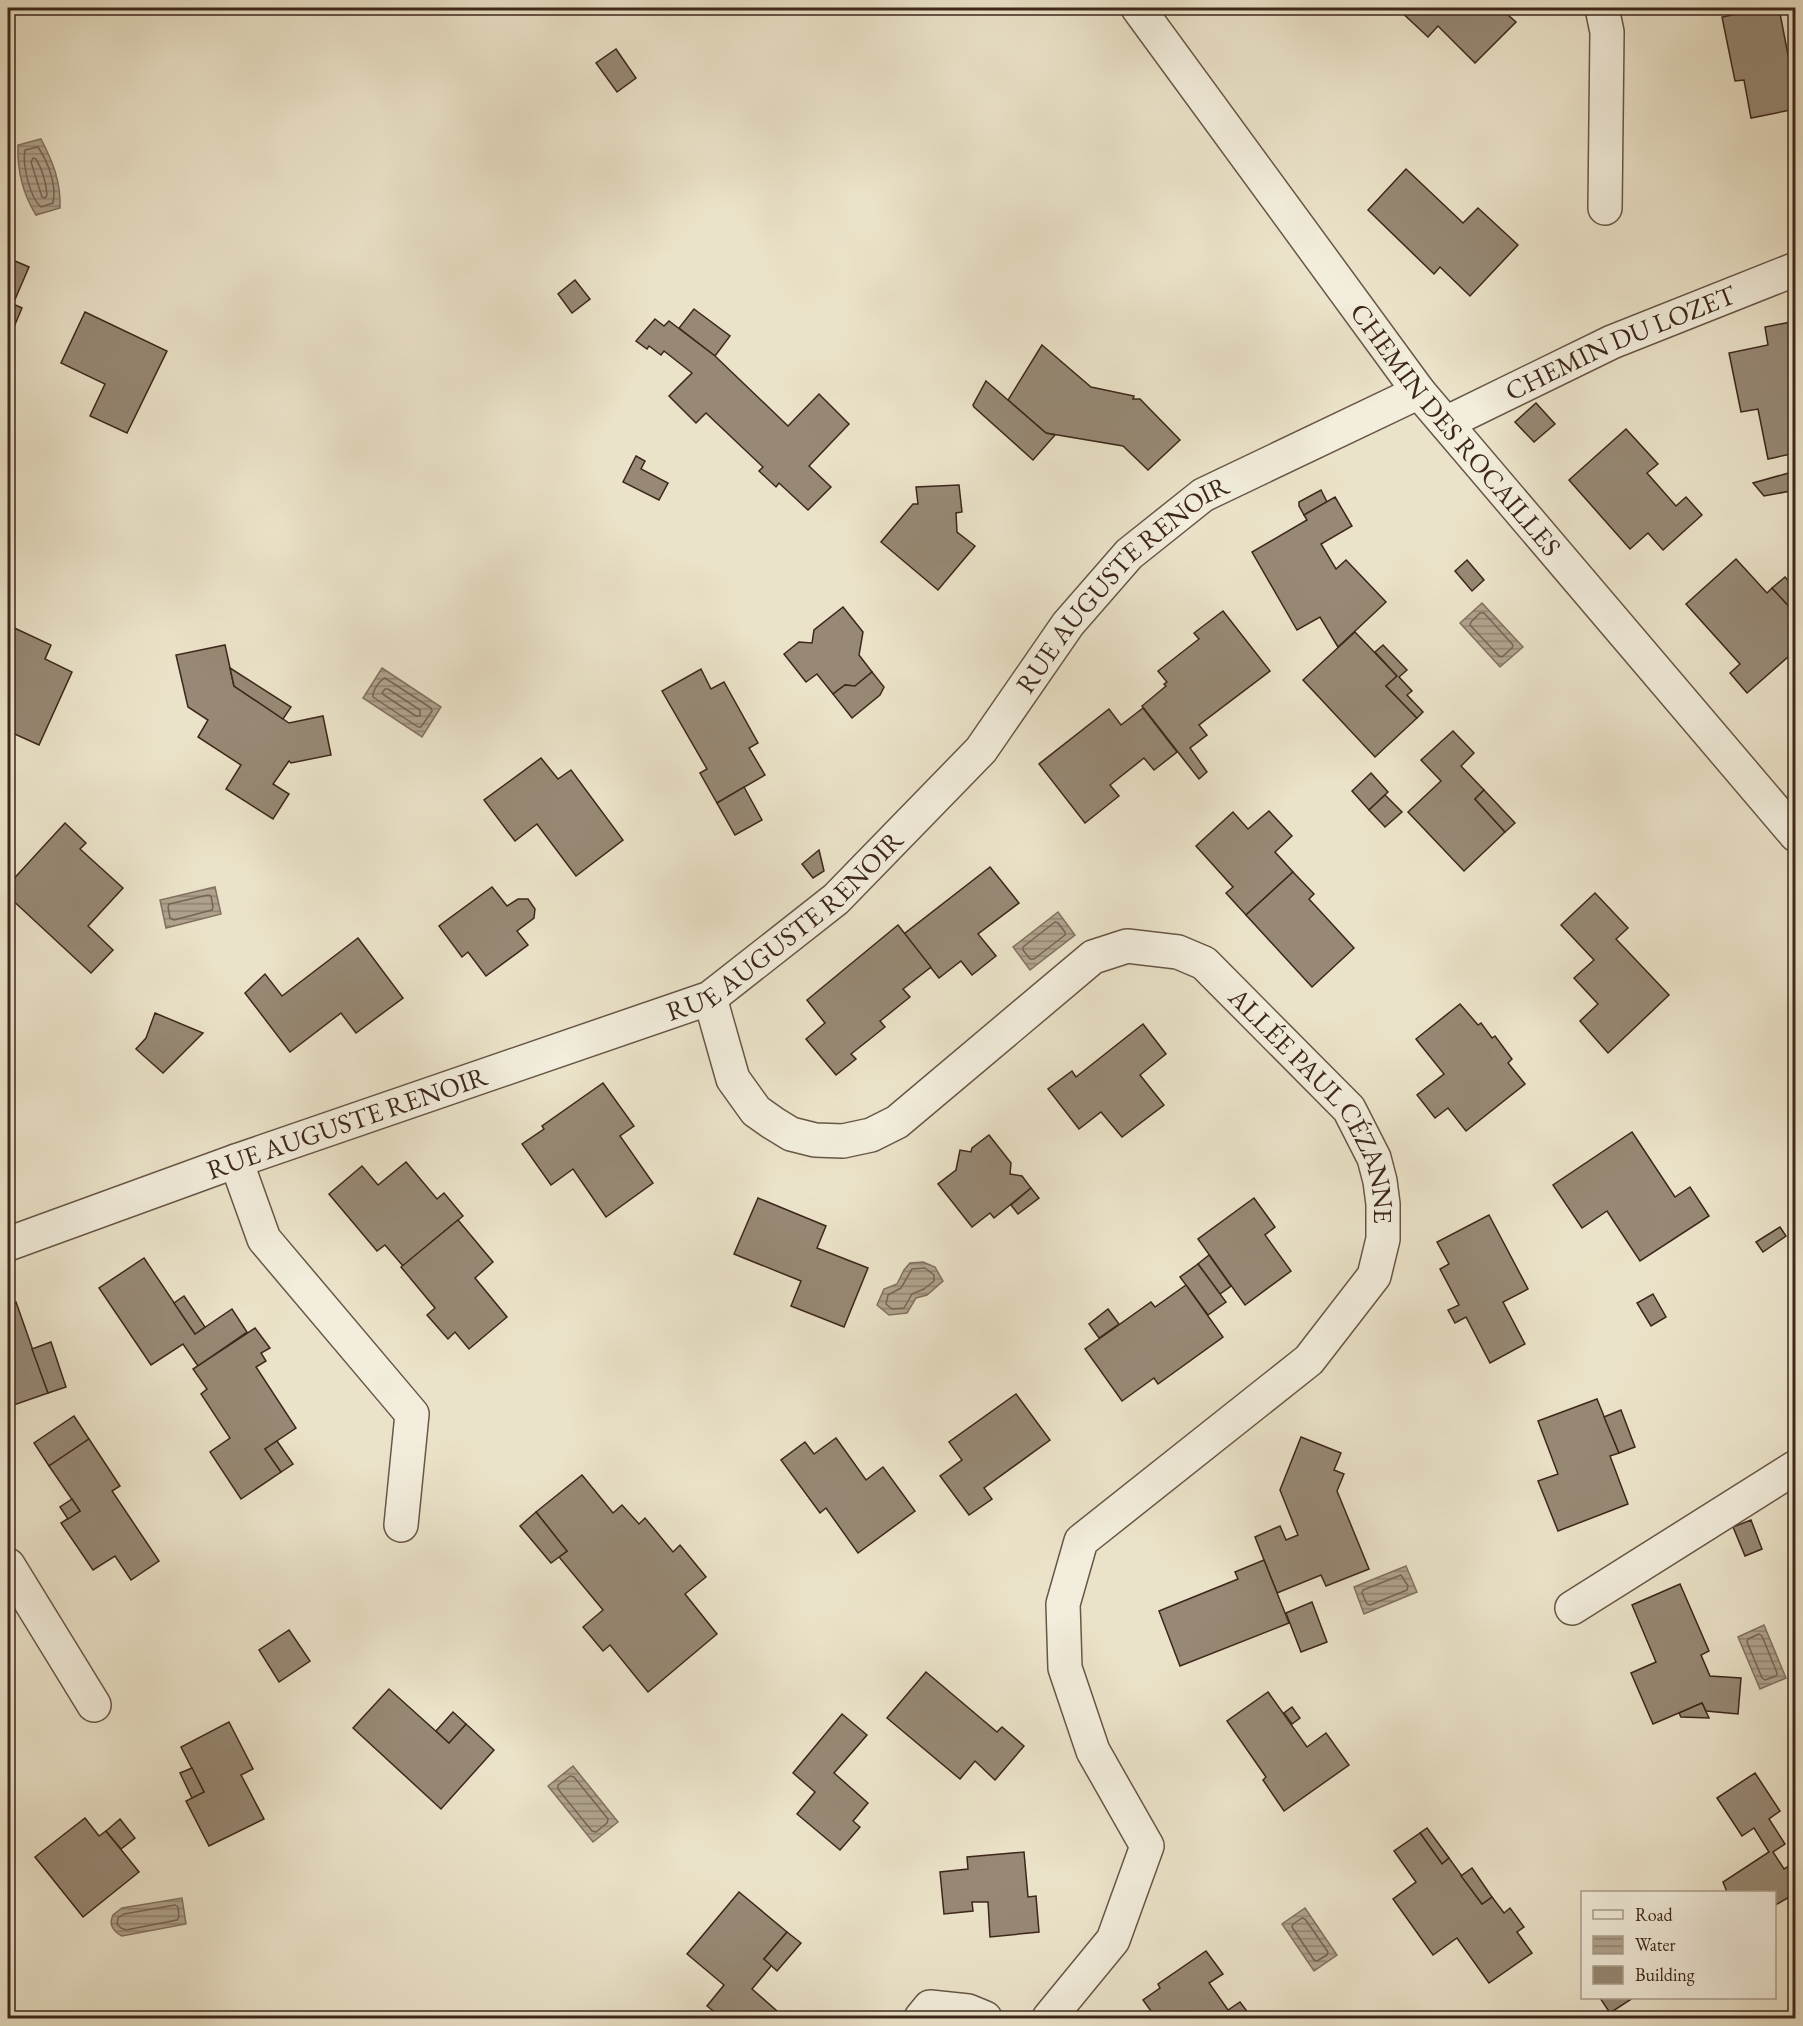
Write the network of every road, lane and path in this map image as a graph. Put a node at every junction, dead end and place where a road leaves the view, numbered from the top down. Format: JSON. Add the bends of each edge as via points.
{"nodes":[{"id":1,"x":1138,"y":8,"type":"edge"},
{"id":2,"x":1602,"y":8,"type":"edge"},
{"id":3,"x":1605,"y":208,"type":"dead end"},
{"id":4,"x":1796,"y":269,"type":"edge"},
{"id":5,"x":1419,"y":392,"type":"junction"},
{"id":6,"x":1446,"y":423,"type":"junction"},
{"id":7,"x":1796,"y":835,"type":"edge"},
{"id":8,"x":710,"y":998,"type":"junction"},
{"id":9,"x":236,"y":1161,"type":"junction"},
{"id":10,"x":8,"y":1244,"type":"edge"},
{"id":11,"x":1796,"y":1467,"type":"edge"},
{"id":12,"x":401,"y":1525,"type":"dead end"},
{"id":13,"x":8,"y":1565,"type":"edge"},
{"id":14,"x":1572,"y":1608,"type":"dead end"},
{"id":15,"x":94,"y":1705,"type":"dead end"},
{"id":16,"x":921,"y":2019,"type":"edge"},
{"id":17,"x":985,"y":2019,"type":"edge"},
{"id":18,"x":1049,"y":2019,"type":"edge"}],
"edges":[{"from":1,"to":5,"type":"street","name":"CHEMIN DES ROCAILLES"},
{"from":2,"to":3,"type":"street","via":[[1607,32]]},
{"from":4,"to":6,"type":"street","name":"CHEMIN DU LOZET","via":[[1612,342]]},
{"from":5,"to":6,"type":"street","name":"CHEMIN DES ROCAILLES"},
{"from":5,"to":8,"type":"street","name":"RUE AUGUSTE RENOIR","via":[[1203,495],[1129,554],[1068,624],[981,750],[836,899]]},
{"from":6,"to":7,"type":"street","name":"CHEMIN DES ROCAILLES"},
{"from":8,"to":9,"type":"street","name":"RUE AUGUSTE RENOIR"},
{"from":8,"to":18,"type":"street","name":"ALLÉE PAUL CÉZANNE","via":[[733,1079],[756,1111],[791,1134],[815,1140],[843,1140],[871,1135],[897,1122],[1093,957],[1127,946],[1178,952],[1204,963],[1349,1109],[1374,1158],[1383,1204],[1383,1239],[1374,1276],[1309,1360],[1081,1541],[1063,1604],[1065,1668],[1092,1751],[1147,1846],[1113,1940]]},
{"from":9,"to":10,"type":"street","name":"RUE AUGUSTE RENOIR"},
{"from":9,"to":12,"type":"street","via":[[264,1239],[412,1414]]},
{"from":11,"to":14,"type":"street"},
{"from":13,"to":15,"type":"street"},
{"from":16,"to":17,"type":"street","via":[[930,2007],[969,2011]]}]}
